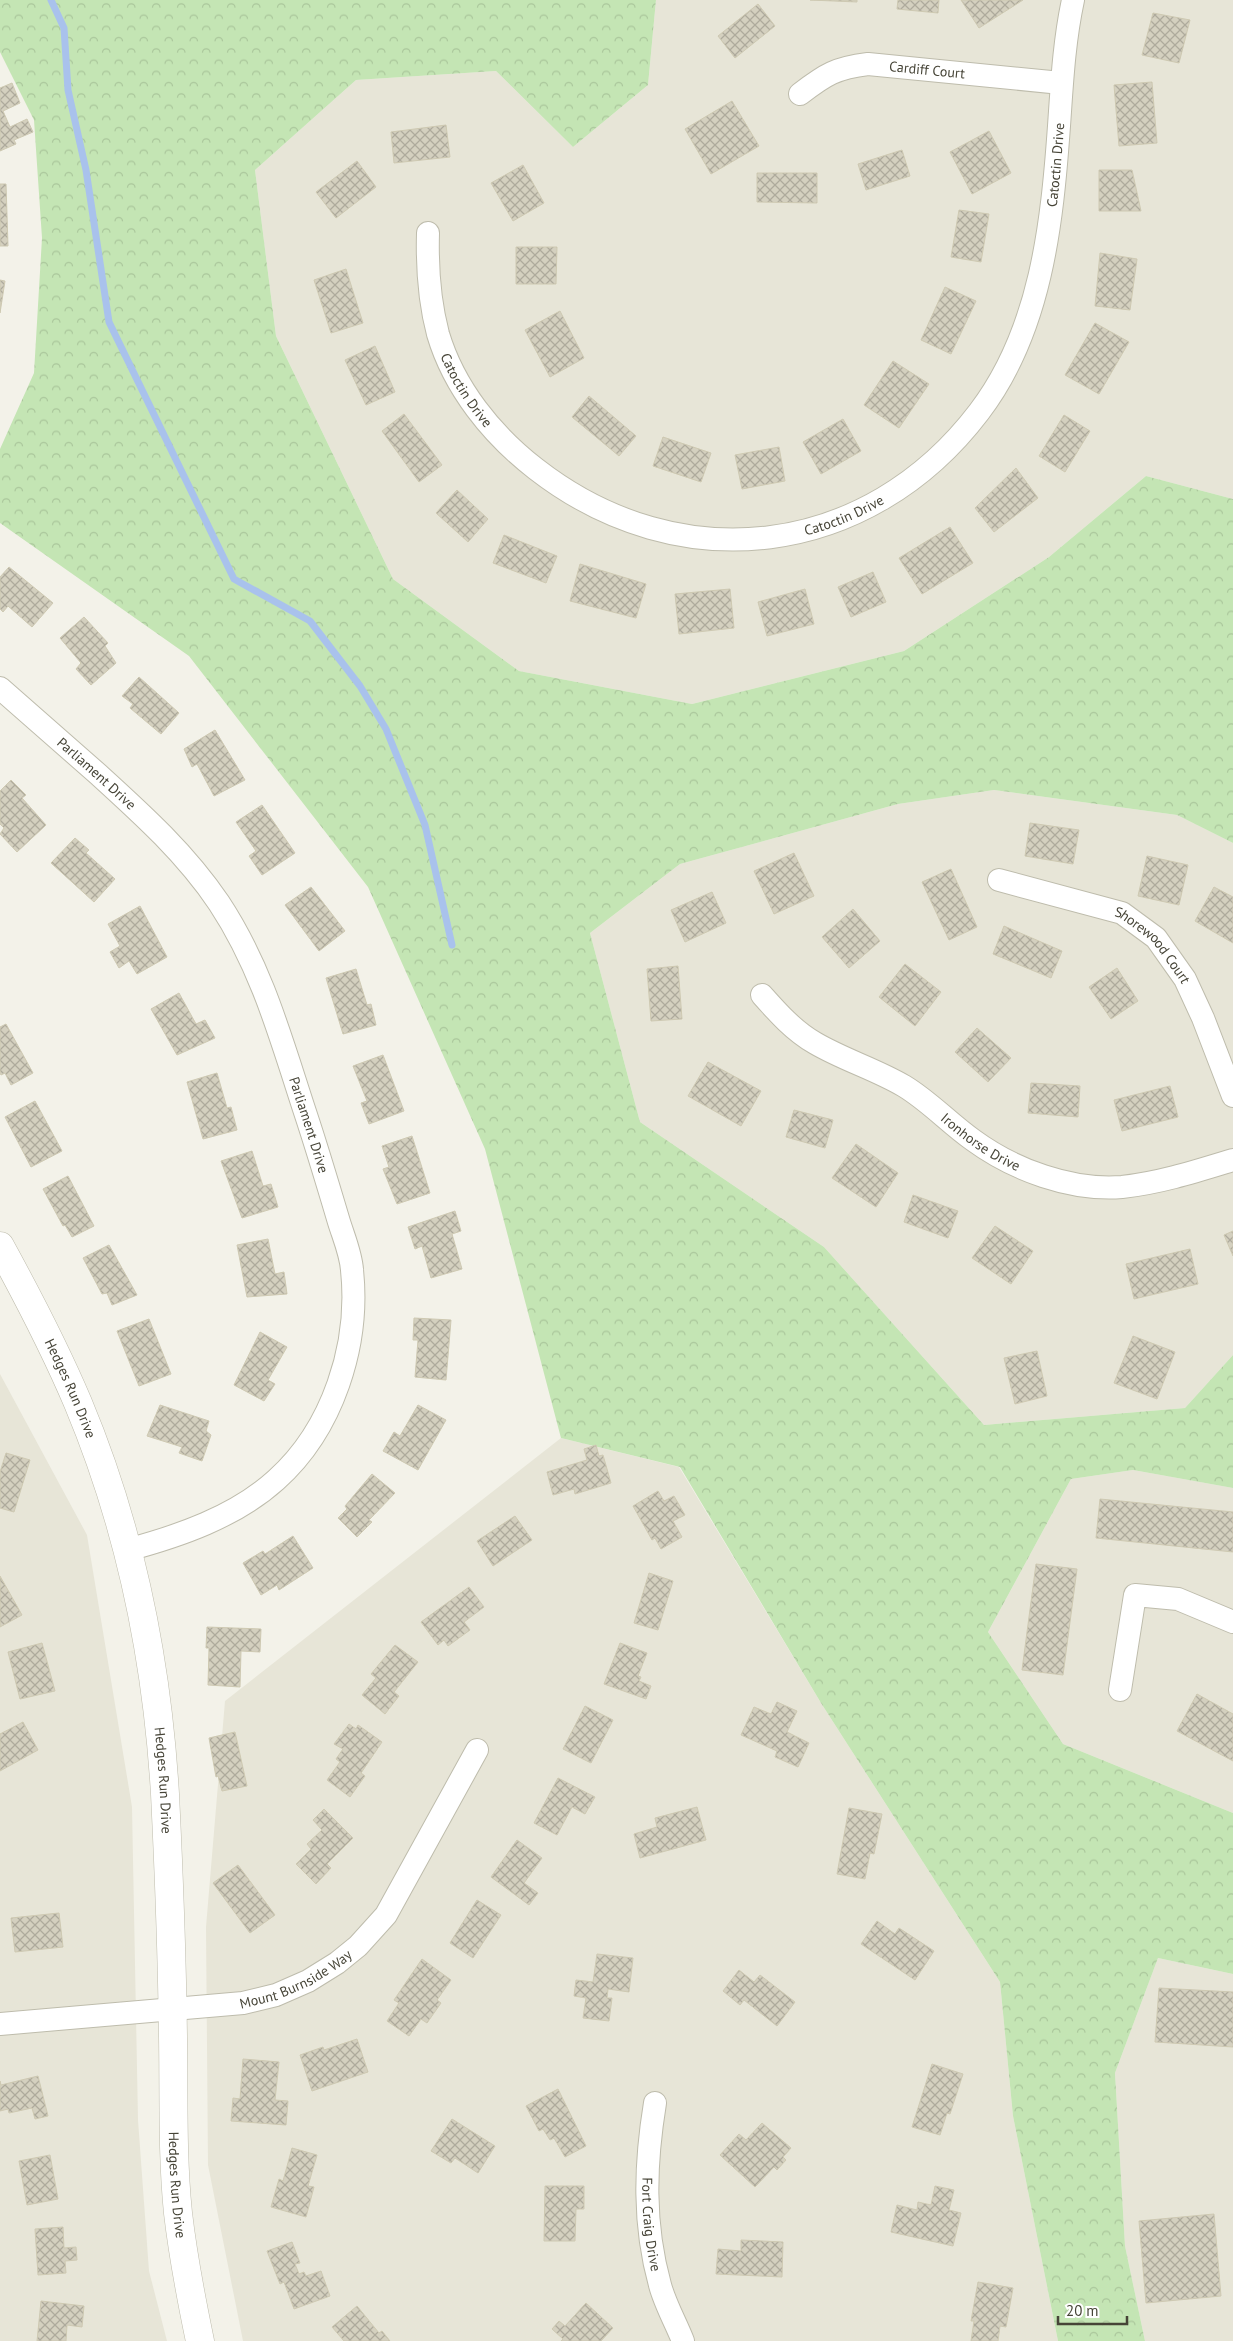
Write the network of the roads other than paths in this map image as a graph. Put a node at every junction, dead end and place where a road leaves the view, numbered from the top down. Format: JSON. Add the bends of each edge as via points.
{"nodes":[{"id":1,"x":1073,"y":0,"type":"edge"},
{"id":2,"x":1061,"y":84,"type":"junction"},
{"id":3,"x":800,"y":94,"type":"dead end"},
{"id":4,"x":428,"y":233,"type":"dead end"},
{"id":5,"x":0,"y":688,"type":"edge"},
{"id":6,"x":999,"y":880,"type":"dead end"},
{"id":7,"x":762,"y":995,"type":"dead end"},
{"id":8,"x":1233,"y":1096,"type":"edge"},
{"id":9,"x":1233,"y":1160,"type":"edge"},
{"id":10,"x":0,"y":1246,"type":"edge"},
{"id":11,"x":127,"y":1550,"type":"junction"},
{"id":12,"x":1233,"y":1622,"type":"edge"},
{"id":13,"x":1120,"y":1690,"type":"dead end"},
{"id":14,"x":477,"y":1750,"type":"dead end"},
{"id":15,"x":172,"y":2010,"type":"junction"},
{"id":16,"x":0,"y":2024,"type":"edge"},
{"id":17,"x":655,"y":2103,"type":"dead end"},
{"id":18,"x":200,"y":2341,"type":"edge"},
{"id":19,"x":683,"y":2341,"type":"edge"}],
"edges":[{"from":1,"to":2,"type":"street","name":"Catoctin Drive"},
{"from":2,"to":3,"type":"street","name":"Cardiff Court","via":[[868,64],[846,67],[825,75]]},
{"from":2,"to":4,"type":"street","name":"Catoctin Drive","via":[[1059,126],[1038,286],[1022,336],[1003,375],[979,412],[948,447],[883,500],[822,526],[782,536],[700,538],[659,531],[588,503],[524,460],[492,429],[453,372],[439,337],[430,300]]},
{"from":5,"to":11,"type":"street","name":"Parliament Drive","via":[[151,822],[219,903],[265,988],[352,1267],[354,1304],[345,1362],[324,1417],[308,1442],[275,1481],[239,1506],[201,1526]]},
{"from":6,"to":8,"type":"street","name":"Shorewood Court","via":[[1122,913],[1156,938],[1185,979]]},
{"from":7,"to":9,"type":"street","name":"Ironhorse Drive","via":[[783,1019],[814,1042],[905,1087],[941,1112],[972,1140],[1036,1174],[1071,1183],[1122,1187],[1180,1176]]},
{"from":10,"to":11,"type":"street","name":"Hedges Run Drive","via":[[41,1322],[78,1404],[105,1475]]},
{"from":11,"to":15,"type":"street","name":"Hedges Run Drive","via":[[144,1621],[155,1697],[164,1792]]},
{"from":12,"to":13,"type":"street","via":[[1178,1599],[1135,1595]]},
{"from":14,"to":15,"type":"street","name":"Mount Burnside Way","via":[[386,1915],[358,1946],[308,1981],[276,1995],[243,2003]]},
{"from":15,"to":16,"type":"street","name":"Mount Burnside Way"},
{"from":15,"to":18,"type":"street","name":"Hedges Run Drive","via":[[178,2210],[187,2280]]},
{"from":17,"to":19,"type":"street","name":"Fort Craig Drive","via":[[648,2144],[646,2189],[649,2233],[660,2286]]}]}
